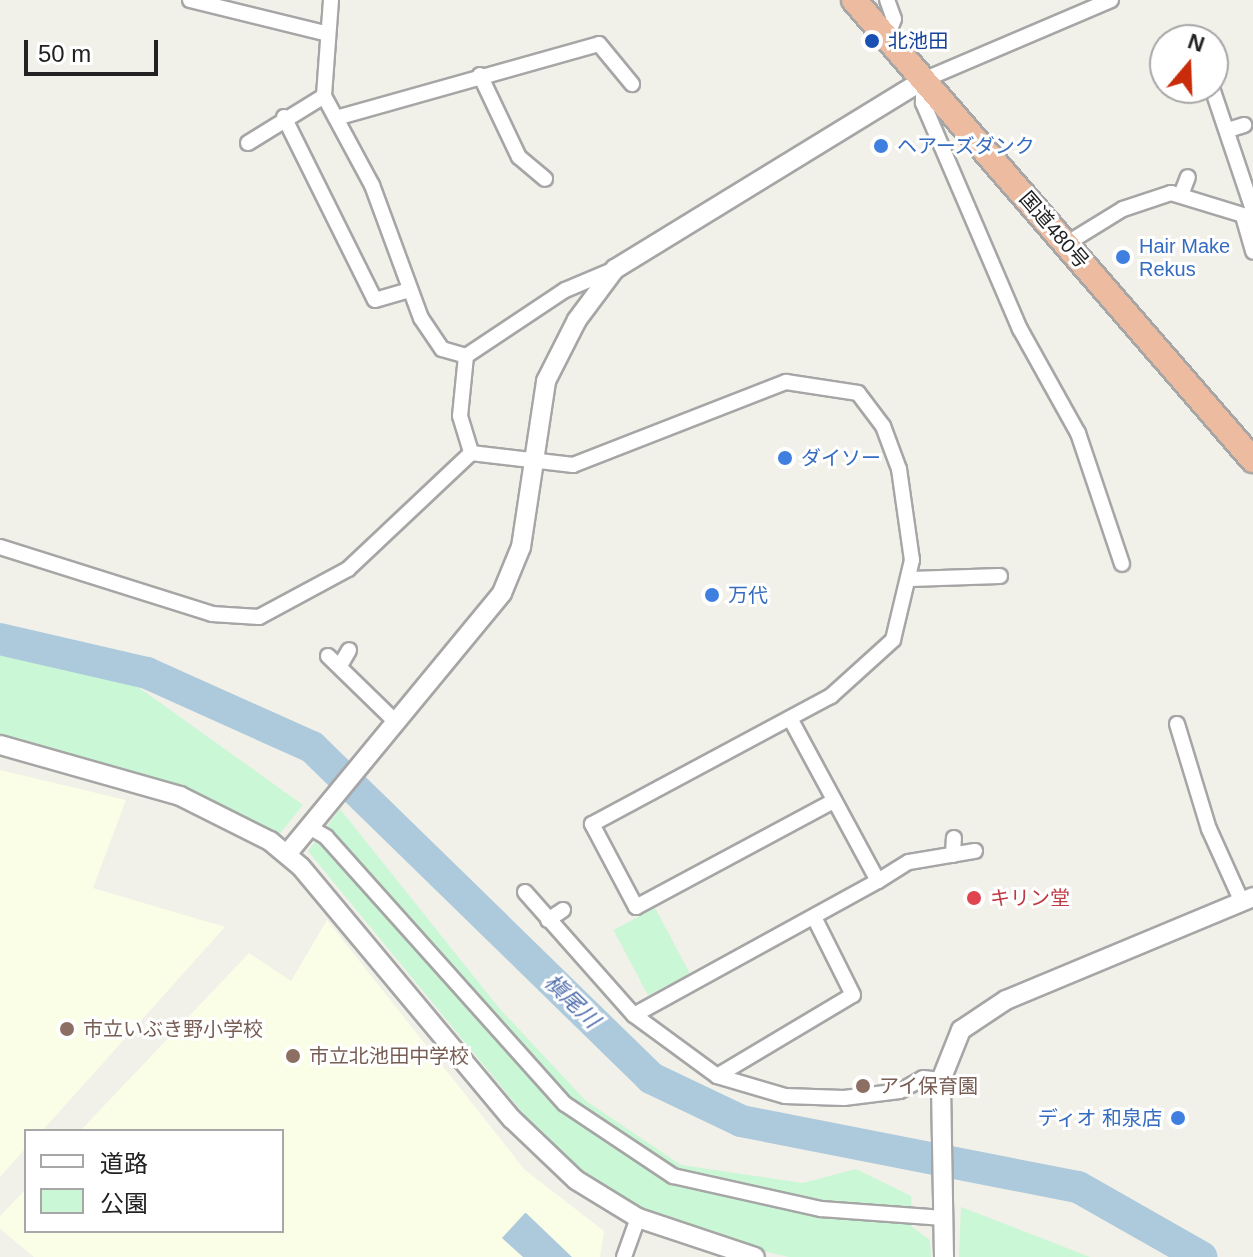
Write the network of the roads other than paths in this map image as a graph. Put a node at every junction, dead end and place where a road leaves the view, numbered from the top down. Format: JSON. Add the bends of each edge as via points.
{"nodes":[{"id":1,"x":190,"y":0,"type":"edge"},
{"id":2,"x":331,"y":0,"type":"edge"},
{"id":3,"x":854,"y":0,"type":"edge"},
{"id":4,"x":887,"y":0,"type":"edge"},
{"id":5,"x":1111,"y":0,"type":"edge"},
{"id":6,"x":324,"y":33,"type":"junction"},
{"id":7,"x":887,"y":38,"type":"junction"},
{"id":8,"x":480,"y":75,"type":"junction"},
{"id":9,"x":923,"y":80,"type":"junction"},
{"id":10,"x":632,"y":84,"type":"dead end"},
{"id":11,"x":324,"y":96,"type":"junction"},
{"id":12,"x":1218,"y":104,"type":"edge"},
{"id":13,"x":284,"y":117,"type":"junction"},
{"id":14,"x":336,"y":118,"type":"junction"},
{"id":15,"x":1244,"y":125,"type":"dead end"},
{"id":16,"x":1228,"y":130,"type":"junction"},
{"id":17,"x":248,"y":143,"type":"dead end"},
{"id":18,"x":1188,"y":177,"type":"dead end"},
{"id":19,"x":545,"y":179,"type":"dead end"},
{"id":20,"x":1181,"y":195,"type":"junction"},
{"id":21,"x":1250,"y":215,"type":"edge"},
{"id":22,"x":1066,"y":244,"type":"junction"},
{"id":23,"x":1253,"y":252,"type":"edge"},
{"id":24,"x":615,"y":269,"type":"junction"},
{"id":25,"x":409,"y":290,"type":"junction"},
{"id":26,"x":466,"y":356,"type":"junction"},
{"id":27,"x":471,"y":453,"type":"junction"},
{"id":28,"x":533,"y":460,"type":"junction"},
{"id":29,"x":1253,"y":460,"type":"edge"},
{"id":30,"x":0,"y":547,"type":"edge"},
{"id":31,"x":1122,"y":564,"type":"dead end"},
{"id":32,"x":1000,"y":576,"type":"dead end"},
{"id":33,"x":910,"y":579,"type":"junction"},
{"id":34,"x":349,"y":650,"type":"dead end"},
{"id":35,"x":328,"y":656,"type":"dead end"},
{"id":36,"x":341,"y":664,"type":"junction"},
{"id":37,"x":791,"y":720,"type":"junction"},
{"id":38,"x":1177,"y":724,"type":"dead end"},
{"id":39,"x":393,"y":728,"type":"junction"},
{"id":40,"x":0,"y":745,"type":"edge"},
{"id":41,"x":834,"y":801,"type":"junction"},
{"id":42,"x":311,"y":824,"type":"junction"},
{"id":43,"x":954,"y":838,"type":"dead end"},
{"id":44,"x":975,"y":851,"type":"dead end"},
{"id":45,"x":287,"y":854,"type":"junction"},
{"id":46,"x":953,"y":855,"type":"junction"},
{"id":47,"x":878,"y":881,"type":"junction"},
{"id":48,"x":525,"y":892,"type":"dead end"},
{"id":49,"x":1248,"y":900,"type":"edge"},
{"id":50,"x":563,"y":910,"type":"dead end"},
{"id":51,"x":814,"y":917,"type":"junction"},
{"id":52,"x":548,"y":920,"type":"junction"},
{"id":53,"x":634,"y":1015,"type":"junction"},
{"id":54,"x":717,"y":1076,"type":"junction"},
{"id":55,"x":941,"y":1088,"type":"junction"},
{"id":56,"x":944,"y":1212,"type":"junction"},
{"id":57,"x":638,"y":1218,"type":"junction"},
{"id":58,"x":624,"y":1257,"type":"edge"},
{"id":59,"x":755,"y":1257,"type":"edge"},
{"id":60,"x":944,"y":1257,"type":"edge"}],
"edges":[{"from":1,"to":6,"type":"street"},
{"from":2,"to":6,"type":"street"},
{"from":3,"to":7,"type":"highway","name":"国道480号"},
{"from":4,"to":7,"type":"street","via":[[894,19]]},
{"from":5,"to":9,"type":"street"},
{"from":6,"to":11,"type":"street"},
{"from":7,"to":9,"type":"highway","name":"国道480号"},
{"from":8,"to":10,"type":"street","via":[[599,44]]},
{"from":8,"to":14,"type":"street"},
{"from":8,"to":19,"type":"street","via":[[519,157]]},
{"from":9,"to":22,"type":"highway","name":"国道480号"},
{"from":9,"to":24,"type":"street"},
{"from":9,"to":31,"type":"street","via":[[923,103],[1020,329],[1078,433]]},
{"from":11,"to":13,"type":"street"},
{"from":11,"to":14,"type":"street"},
{"from":12,"to":16,"type":"street"},
{"from":13,"to":17,"type":"street"},
{"from":13,"to":25,"type":"street","via":[[375,300]]},
{"from":14,"to":25,"type":"street","via":[[372,185]]},
{"from":15,"to":16,"type":"street"},
{"from":16,"to":21,"type":"street"},
{"from":18,"to":20,"type":"street"},
{"from":20,"to":21,"type":"street"},
{"from":20,"to":22,"type":"street","via":[[1148,197]]},
{"from":21,"to":23,"type":"street"},
{"from":22,"to":29,"type":"highway","name":"国道480号"},
{"from":24,"to":26,"type":"street","via":[[565,290]]},
{"from":24,"to":28,"type":"street","via":[[558,352]]},
{"from":25,"to":26,"type":"street","via":[[442,349]]},
{"from":26,"to":27,"type":"street","via":[[460,416]]},
{"from":27,"to":28,"type":"street"},
{"from":27,"to":30,"type":"street","via":[[348,569],[259,617],[212,614]]},
{"from":28,"to":33,"type":"street","via":[[573,465],[786,382],[858,393],[883,426],[899,469]]},
{"from":28,"to":39,"type":"street","via":[[521,547],[502,593]]},
{"from":32,"to":33,"type":"street"},
{"from":33,"to":37,"type":"street","via":[[893,640],[831,696]]},
{"from":34,"to":36,"type":"street"},
{"from":35,"to":36,"type":"street"},
{"from":36,"to":39,"type":"street"},
{"from":37,"to":41,"type":"street"},
{"from":37,"to":41,"type":"street","via":[[592,824],[599,838],[636,907]]},
{"from":38,"to":49,"type":"street","via":[[1209,829]]},
{"from":39,"to":42,"type":"street"},
{"from":40,"to":45,"type":"street","via":[[180,796]]},
{"from":41,"to":47,"type":"street"},
{"from":42,"to":45,"type":"street"},
{"from":42,"to":56,"type":"street","via":[[565,1104],[673,1176],[821,1209]]},
{"from":43,"to":46,"type":"street"},
{"from":44,"to":46,"type":"street"},
{"from":45,"to":57,"type":"street","via":[[537,1146]]},
{"from":46,"to":47,"type":"street","via":[[909,862]]},
{"from":47,"to":51,"type":"street"},
{"from":48,"to":52,"type":"street"},
{"from":49,"to":55,"type":"street","via":[[980,1014],[947,1054]]},
{"from":50,"to":52,"type":"street"},
{"from":51,"to":53,"type":"street"},
{"from":51,"to":54,"type":"street","via":[[853,995]]},
{"from":52,"to":53,"type":"street"},
{"from":53,"to":54,"type":"street"},
{"from":54,"to":55,"type":"street","via":[[785,1096],[844,1098],[900,1091],[923,1078]]},
{"from":55,"to":56,"type":"street"},
{"from":56,"to":60,"type":"street"},
{"from":57,"to":58,"type":"street"},
{"from":57,"to":59,"type":"street"}]}
